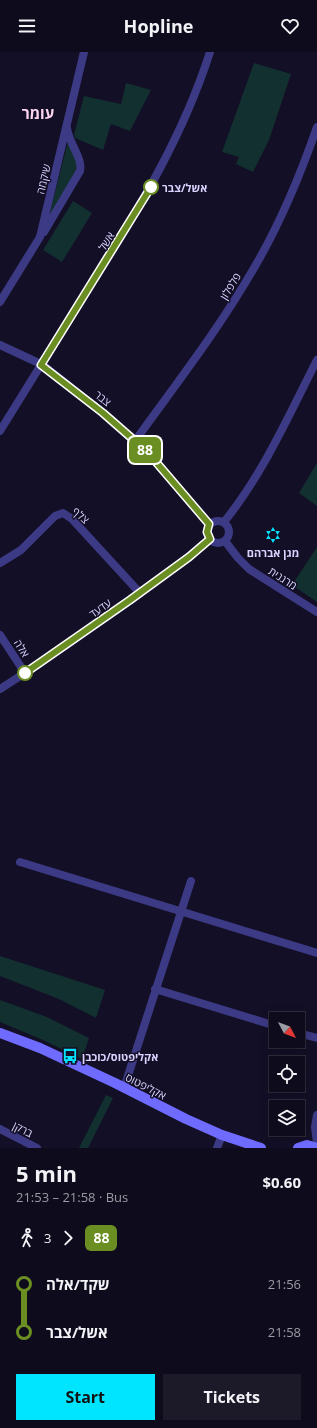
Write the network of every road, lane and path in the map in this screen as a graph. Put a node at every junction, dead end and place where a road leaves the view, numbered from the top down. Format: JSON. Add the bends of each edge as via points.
{"nodes":[{"id":1,"x":84,"y":52,"type":"edge"},
{"id":2,"x":210,"y":52,"type":"edge"},
{"id":3,"x":67,"y":125,"type":"junction"},
{"id":4,"x":317,"y":127,"type":"edge"},
{"id":5,"x":40,"y":237,"type":"junction"},
{"id":6,"x":0,"y":302,"type":"edge"},
{"id":7,"x":0,"y":345,"type":"edge"},
{"id":8,"x":317,"y":360,"type":"edge"},
{"id":9,"x":41,"y":365,"type":"junction"},
{"id":10,"x":0,"y":431,"type":"edge"},
{"id":11,"x":135,"y":441,"type":"junction"},
{"id":12,"x":224,"y":522,"type":"junction"},
{"id":13,"x":209,"y":524,"type":"junction"},
{"id":14,"x":210,"y":539,"type":"junction"},
{"id":15,"x":225,"y":541,"type":"junction"},
{"id":16,"x":0,"y":563,"type":"edge"},
{"id":17,"x":140,"y":593,"type":"junction"},
{"id":18,"x":317,"y":612,"type":"edge"},
{"id":19,"x":0,"y":635,"type":"edge"},
{"id":20,"x":25,"y":673,"type":"junction"},
{"id":21,"x":0,"y":690,"type":"edge"},
{"id":22,"x":20,"y":862,"type":"dead end"},
{"id":23,"x":190,"y":881,"type":"dead end"},
{"id":24,"x":181,"y":912,"type":"junction"},
{"id":25,"x":317,"y":953,"type":"edge"},
{"id":26,"x":155,"y":989,"type":"junction"},
{"id":27,"x":269,"y":1024,"type":"edge"},
{"id":28,"x":0,"y":1033,"type":"edge"},
{"id":29,"x":305,"y":1035,"type":"edge"},
{"id":30,"x":317,"y":1038,"type":"edge"},
{"id":31,"x":124,"y":1088,"type":"junction"},
{"id":32,"x":316,"y":1119,"type":"edge"},
{"id":33,"x":0,"y":1129,"type":"edge"},
{"id":34,"x":222,"y":1135,"type":"junction"},
{"id":35,"x":317,"y":1143,"type":"edge"},
{"id":36,"x":301,"y":1147,"type":"edge"},
{"id":37,"x":37,"y":1148,"type":"edge"},
{"id":38,"x":217,"y":1148,"type":"edge"},
{"id":39,"x":260,"y":1148,"type":"edge"},
{"id":40,"x":317,"y":1148,"type":"edge"}],
"edges":[{"from":1,"to":3,"type":"street","name":"שיקמה"},
{"from":2,"to":9,"type":"street","name":"אשל","via":[[195,95],[154,182]]},
{"from":3,"to":5,"type":"street","name":"שיקמה"},
{"from":3,"to":5,"type":"street","via":[[69,139],[80,162],[80,171]]},
{"from":4,"to":11,"type":"street","name":"פלפלון","via":[[289,198],[254,267],[215,330]]},
{"from":5,"to":6,"type":"street","name":"שיקמה"},
{"from":7,"to":9,"type":"street","name":"צבר"},
{"from":8,"to":12,"type":"street","via":[[263,464]]},
{"from":9,"to":10,"type":"street","name":"אשל"},
{"from":9,"to":11,"type":"street","name":"צבר"},
{"from":11,"to":13,"type":"street","name":"צבר"},
{"from":12,"to":13,"type":"street","via":[[215,520]]},
{"from":12,"to":15,"type":"street","via":[[230,531]]},
{"from":13,"to":14,"type":"street","via":[[207,532]]},
{"from":14,"to":15,"type":"street","via":[[217,543]]},
{"from":14,"to":17,"type":"street","name":"עדעד"},
{"from":15,"to":18,"type":"street","name":"מרגנית","via":[[249,569]]},
{"from":16,"to":17,"type":"street","name":"צלף","via":[[22,550],[55,516],[63,513],[72,519]]},
{"from":17,"to":20,"type":"street","name":"עדעד"},
{"from":19,"to":20,"type":"street","name":"אלה"},
{"from":20,"to":21,"type":"street","name":"עדעד"},
{"from":22,"to":24,"type":"street"},
{"from":23,"to":24,"type":"street"},
{"from":24,"to":25,"type":"street"},
{"from":24,"to":26,"type":"street"},
{"from":26,"to":27,"type":"street"},
{"from":26,"to":31,"type":"street"},
{"from":28,"to":31,"type":"street","name":"אקליפטוס","via":[[40,1048]]},
{"from":29,"to":30,"type":"street"},
{"from":31,"to":34,"type":"street","name":"אקליפטוס"},
{"from":32,"to":35,"type":"street"},
{"from":32,"to":36,"type":"street","via":[[310,1136]]},
{"from":33,"to":37,"type":"street","name":"ברקן"},
{"from":34,"to":38,"type":"street"},
{"from":34,"to":39,"type":"street","name":"אקליפטוס"},
{"from":36,"to":40,"type":"street","via":[[310,1145]]}]}
